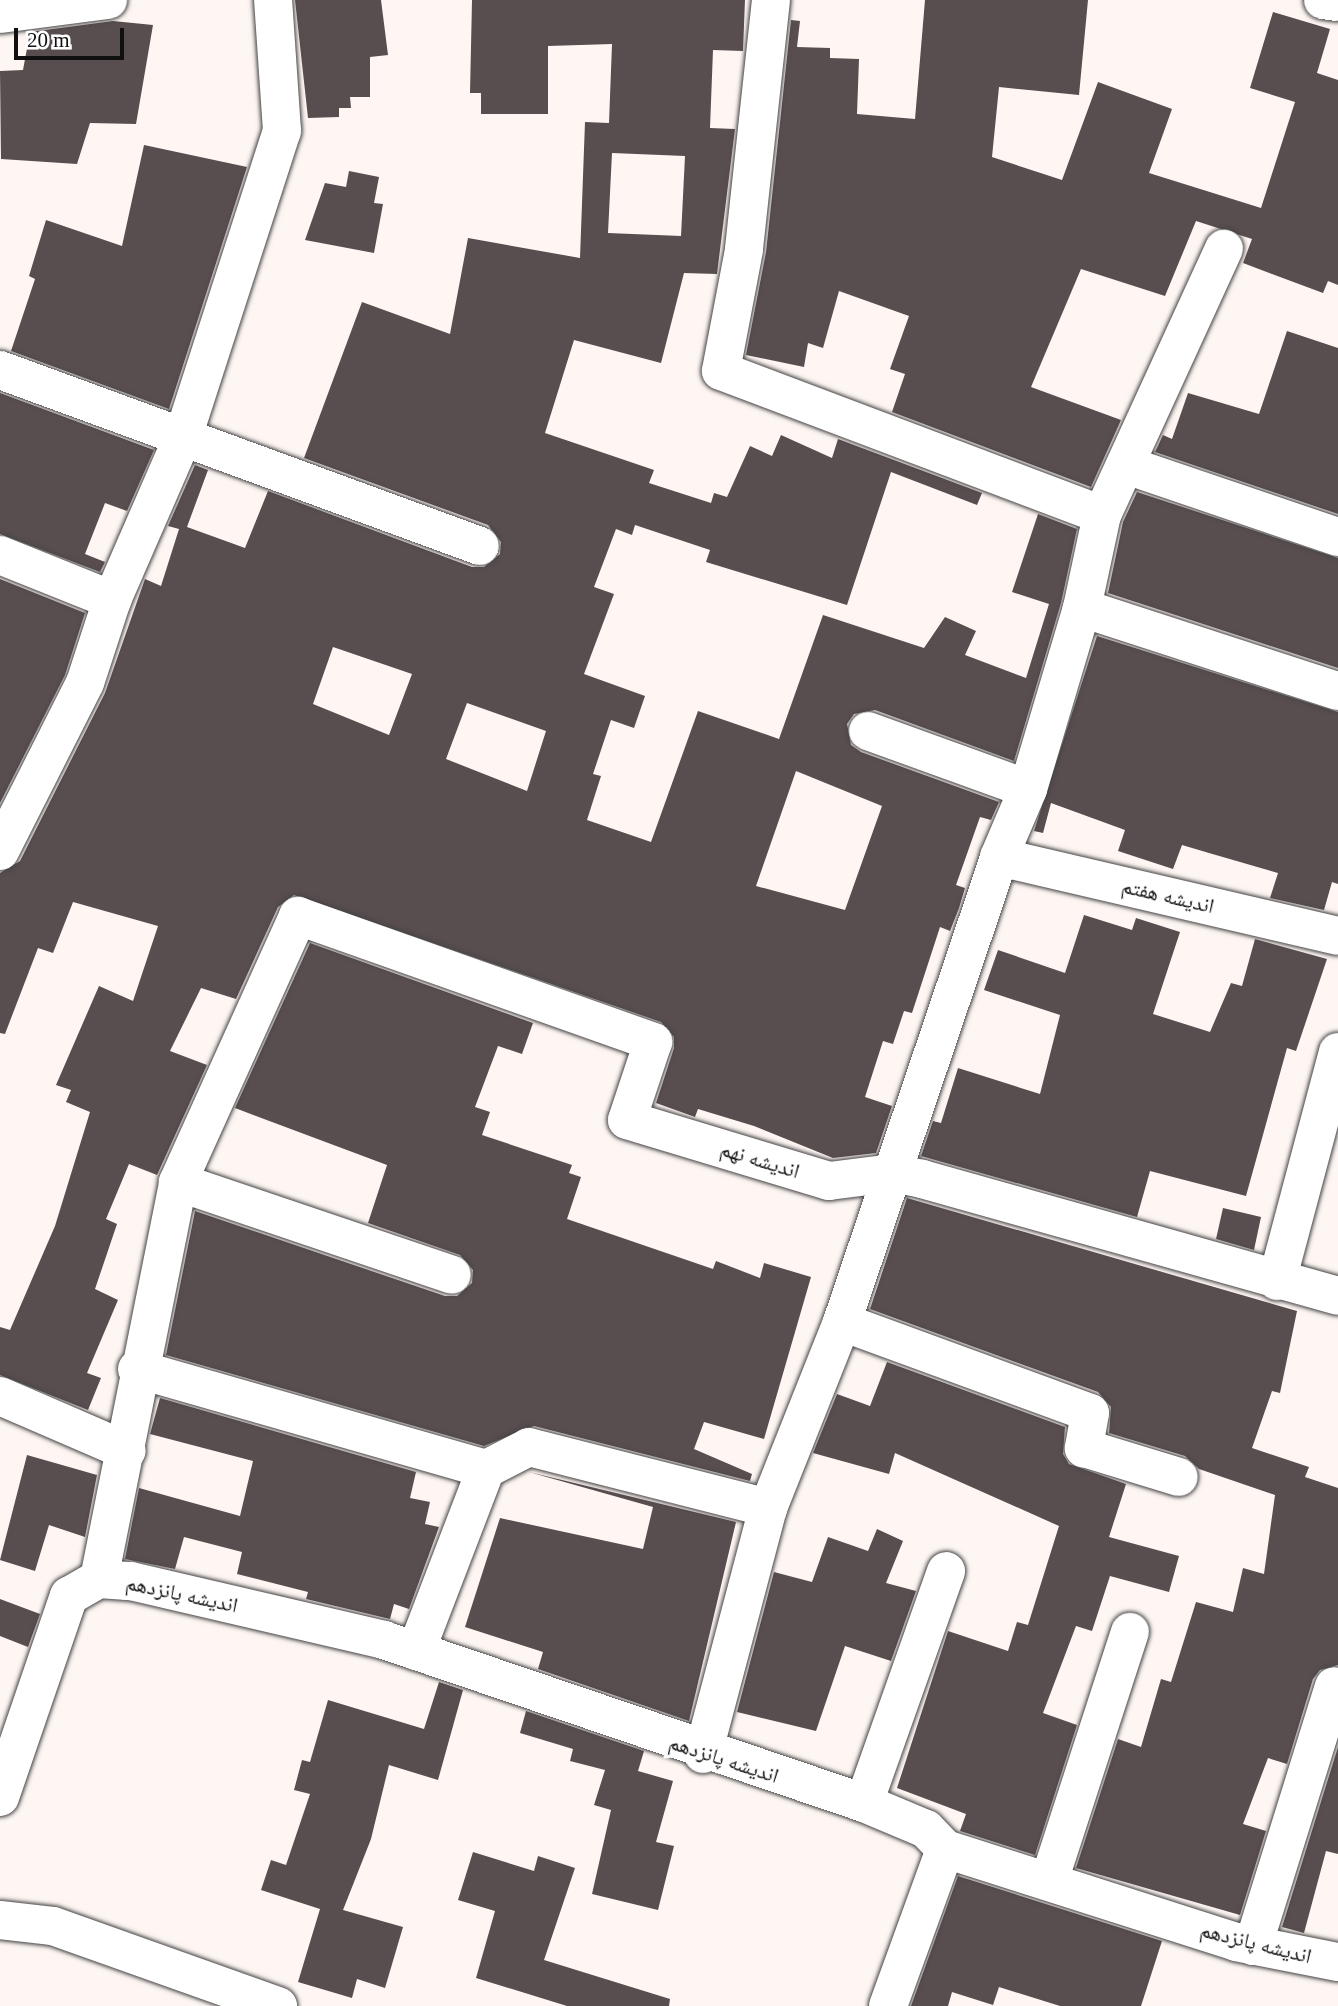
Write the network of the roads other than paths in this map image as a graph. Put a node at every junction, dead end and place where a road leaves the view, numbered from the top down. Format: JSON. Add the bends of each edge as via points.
{"nodes":[{"id":1,"x":273,"y":0,"type":"edge"},
{"id":2,"x":771,"y":0,"type":"edge"},
{"id":3,"x":1323,"y":0,"type":"edge"},
{"id":4,"x":84,"y":2,"type":"edge"},
{"id":5,"x":1338,"y":2,"type":"edge"},
{"id":6,"x":0,"y":15,"type":"edge"},
{"id":7,"x":1224,"y":249,"type":"dead end"},
{"id":8,"x":0,"y":370,"type":"edge"},
{"id":9,"x":183,"y":437,"type":"junction"},
{"id":10,"x":1126,"y":465,"type":"junction"},
{"id":11,"x":1102,"y":515,"type":"junction"},
{"id":12,"x":1338,"y":537,"type":"edge"},
{"id":13,"x":480,"y":546,"type":"dead end"},
{"id":14,"x":0,"y":555,"type":"edge"},
{"id":15,"x":112,"y":600,"type":"junction"},
{"id":16,"x":1082,"y":608,"type":"junction"},
{"id":17,"x":1338,"y":691,"type":"edge"},
{"id":18,"x":868,"y":731,"type":"dead end"},
{"id":19,"x":1028,"y":789,"type":"junction"},
{"id":20,"x":0,"y":851,"type":"edge"},
{"id":21,"x":999,"y":857,"type":"junction"},
{"id":22,"x":1338,"y":936,"type":"edge"},
{"id":23,"x":1338,"y":1052,"type":"edge"},
{"id":24,"x":892,"y":1173,"type":"junction"},
{"id":25,"x":178,"y":1182,"type":"junction"},
{"id":26,"x":452,"y":1275,"type":"dead end"},
{"id":27,"x":1277,"y":1281,"type":"junction"},
{"id":28,"x":1338,"y":1296,"type":"edge"},
{"id":29,"x":842,"y":1322,"type":"junction"},
{"id":30,"x":137,"y":1369,"type":"junction"},
{"id":31,"x":0,"y":1395,"type":"edge"},
{"id":32,"x":127,"y":1451,"type":"junction"},
{"id":33,"x":486,"y":1468,"type":"junction"},
{"id":34,"x":1179,"y":1477,"type":"dead end"},
{"id":35,"x":768,"y":1508,"type":"junction"},
{"id":36,"x":946,"y":1571,"type":"dead end"},
{"id":37,"x":99,"y":1579,"type":"junction"},
{"id":38,"x":1130,"y":1632,"type":"dead end"},
{"id":39,"x":416,"y":1651,"type":"junction"},
{"id":40,"x":1334,"y":1686,"type":"dead end"},
{"id":41,"x":703,"y":1754,"type":"junction"},
{"id":42,"x":0,"y":1797,"type":"edge"},
{"id":43,"x":864,"y":1803,"type":"junction"},
{"id":44,"x":945,"y":1849,"type":"junction"},
{"id":45,"x":1049,"y":1881,"type":"junction"},
{"id":46,"x":0,"y":1920,"type":"edge"},
{"id":47,"x":1253,"y":1946,"type":"junction"},
{"id":48,"x":1338,"y":1962,"type":"edge"},
{"id":49,"x":278,"y":2006,"type":"edge"},
{"id":50,"x":888,"y":2006,"type":"edge"}],
"edges":[{"from":1,"to":9,"type":"street","via":[[282,131]]},
{"from":2,"to":11,"type":"street","via":[[744,250],[721,371]]},
{"from":3,"to":5,"type":"street"},
{"from":4,"to":6,"type":"street"},
{"from":7,"to":10,"type":"street"},
{"from":8,"to":9,"type":"street"},
{"from":9,"to":13,"type":"street"},
{"from":9,"to":15,"type":"street"},
{"from":10,"to":11,"type":"street"},
{"from":10,"to":12,"type":"street"},
{"from":11,"to":16,"type":"street"},
{"from":14,"to":15,"type":"street"},
{"from":15,"to":20,"type":"street","via":[[85,683]]},
{"from":16,"to":17,"type":"street"},
{"from":16,"to":19,"type":"street"},
{"from":18,"to":19,"type":"street"},
{"from":19,"to":21,"type":"street"},
{"from":21,"to":22,"type":"street","name":"اندیشه هفتم"},
{"from":21,"to":24,"type":"street"},
{"from":23,"to":27,"type":"street"},
{"from":24,"to":25,"type":"street","name":"اندیشه نهم","via":[[829,1181],[627,1120],[653,1042],[298,916]]},
{"from":24,"to":27,"type":"street","name":"اندیشه نهم"},
{"from":24,"to":29,"type":"street"},
{"from":25,"to":26,"type":"street"},
{"from":25,"to":30,"type":"street"},
{"from":27,"to":28,"type":"street","name":"اندیشه نهم"},
{"from":29,"to":34,"type":"street","via":[[1090,1413],[1084,1448]]},
{"from":29,"to":35,"type":"street"},
{"from":30,"to":32,"type":"street"},
{"from":30,"to":33,"type":"street"},
{"from":31,"to":32,"type":"street"},
{"from":32,"to":37,"type":"street"},
{"from":33,"to":35,"type":"street","via":[[529,1447]]},
{"from":33,"to":39,"type":"street"},
{"from":35,"to":41,"type":"street"},
{"from":36,"to":43,"type":"street"},
{"from":37,"to":39,"type":"street","name":"اندیشه پانزدهم","via":[[144,1584]]},
{"from":37,"to":42,"type":"street","via":[[69,1596]]},
{"from":38,"to":45,"type":"street"},
{"from":39,"to":41,"type":"street","name":"اندیشه پانزدهم"},
{"from":40,"to":47,"type":"street"},
{"from":41,"to":43,"type":"street","name":"اندیشه پانزدهم"},
{"from":43,"to":44,"type":"street","name":"اندیشه پانزدهم","via":[[926,1829]]},
{"from":44,"to":45,"type":"street","name":"اندیشه پانزدهم"},
{"from":44,"to":50,"type":"street"},
{"from":45,"to":47,"type":"street","name":"اندیشه پانزدهم"},
{"from":46,"to":49,"type":"street","via":[[53,1926]]},
{"from":47,"to":48,"type":"street","name":"اندیشه پانزدهم"}]}
